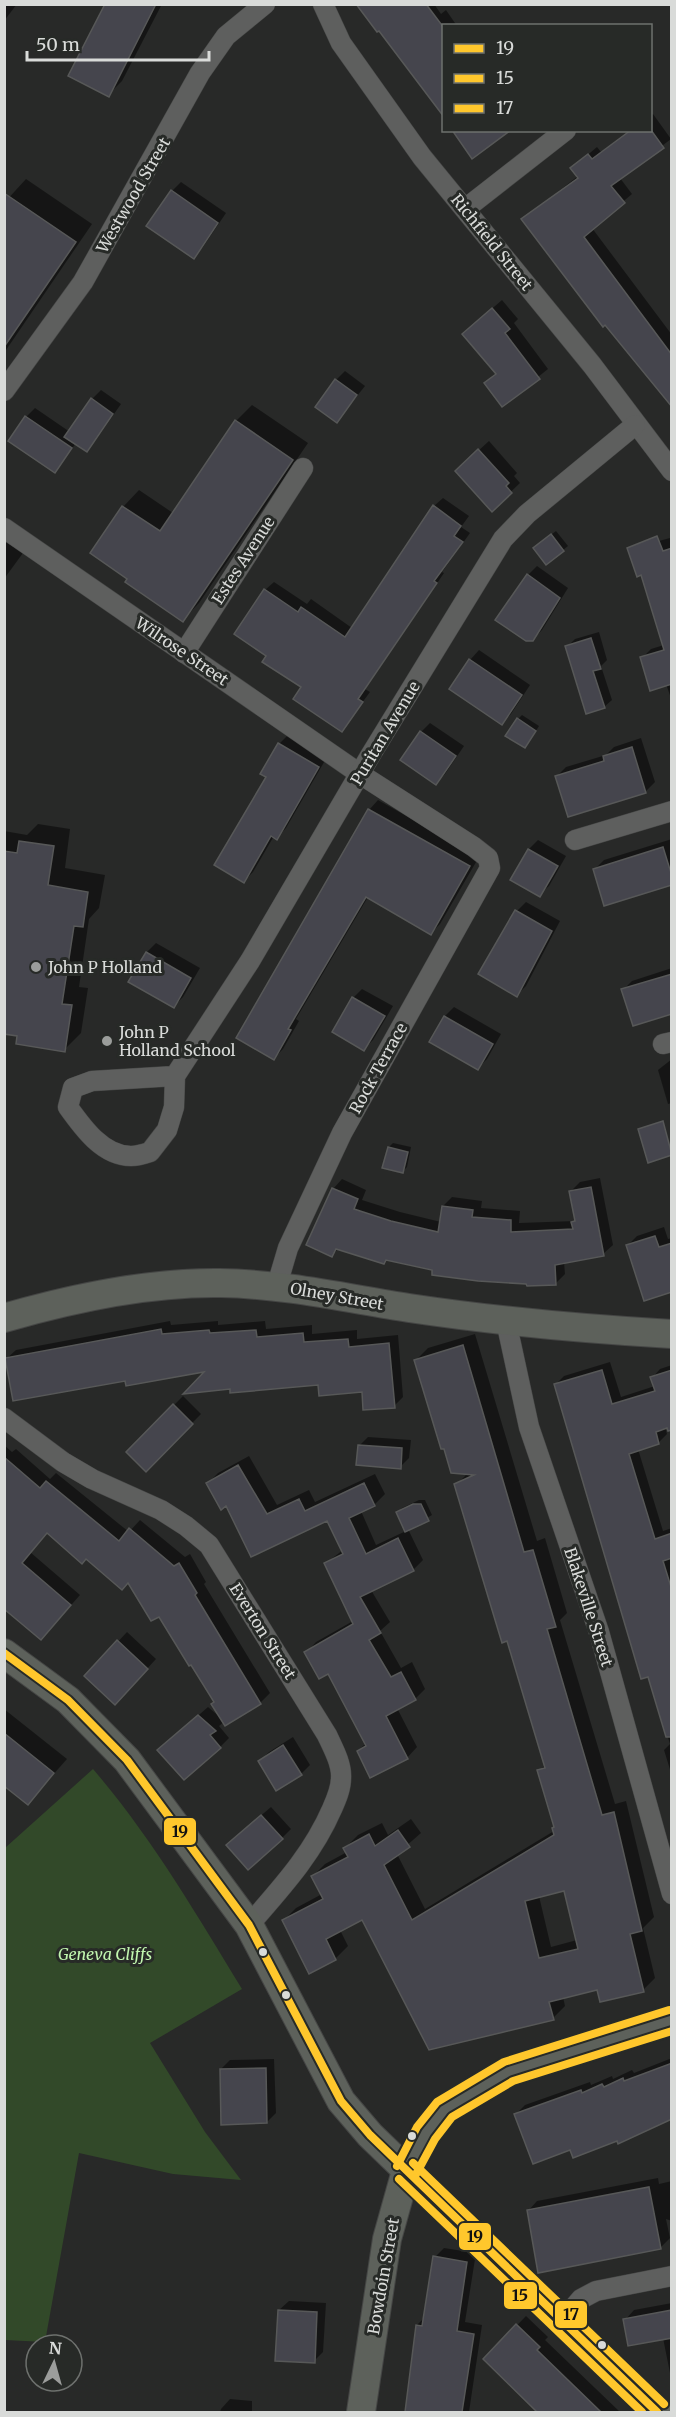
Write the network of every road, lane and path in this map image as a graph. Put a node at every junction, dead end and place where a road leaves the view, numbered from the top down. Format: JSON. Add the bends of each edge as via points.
{"nodes":[{"id":1,"x":265,"y":4,"type":"edge"},
{"id":2,"x":323,"y":4,"type":"edge"},
{"id":3,"x":563,"y":132,"type":"edge"},
{"id":4,"x":465,"y":209,"type":"junction"},
{"id":5,"x":4,"y":391,"type":"edge"},
{"id":6,"x":635,"y":425,"type":"junction"},
{"id":7,"x":303,"y":468,"type":"dead end"},
{"id":8,"x":672,"y":471,"type":"edge"},
{"id":9,"x":4,"y":528,"type":"edge"},
{"id":10,"x":184,"y":653,"type":"junction"},
{"id":11,"x":360,"y":774,"type":"junction"},
{"id":12,"x":672,"y":811,"type":"edge"},
{"id":13,"x":575,"y":840,"type":"dead end"},
{"id":14,"x":488,"y":858,"type":"joint"},
{"id":15,"x":175,"y":1076,"type":"junction"},
{"id":16,"x":277,"y":1285,"type":"junction"},
{"id":17,"x":4,"y":1318,"type":"edge"},
{"id":18,"x":506,"y":1321,"type":"junction"},
{"id":19,"x":672,"y":1334,"type":"edge"},
{"id":20,"x":4,"y":1418,"type":"edge"},
{"id":21,"x":4,"y":1653,"type":"edge"},
{"id":22,"x":672,"y":1894,"type":"edge"},
{"id":23,"x":249,"y":1925,"type":"junction"},
{"id":24,"x":672,"y":2020,"type":"edge"},
{"id":25,"x":406,"y":2171,"type":"junction"},
{"id":26,"x":672,"y":2276,"type":"edge"},
{"id":27,"x":563,"y":2319,"type":"junction"},
{"id":28,"x":361,"y":2412,"type":"edge"},
{"id":29,"x":657,"y":2412,"type":"edge"}],
"edges":[{"from":1,"to":5,"type":"street","name":"Westwood Street","via":[[226,36],[201,73],[83,282]]},
{"from":2,"to":4,"type":"street","name":"Richfield Street","via":[[341,44],[422,157]]},
{"from":3,"to":4,"type":"street"},
{"from":4,"to":6,"type":"street","name":"Richfield Street","via":[[592,365]]},
{"from":6,"to":8,"type":"street","name":"Richfield Street"},
{"from":6,"to":11,"type":"street","name":"Puritan Avenue","via":[[503,538]]},
{"from":7,"to":10,"type":"street","name":"Estes Avenue"},
{"from":9,"to":10,"type":"street","name":"Wilrose Street"},
{"from":10,"to":11,"type":"street","name":"Wilrose Street"},
{"from":11,"to":14,"type":"street","name":"Wilrose Street"},
{"from":11,"to":15,"type":"street","name":"Puritan Avenue","via":[[250,961]]},
{"from":12,"to":13,"type":"street"},
{"from":14,"to":16,"type":"street","name":"Rock Terrace","via":[[490,868],[342,1133],[288,1248]]},
{"from":15,"to":15,"type":"street","via":[[92,1081],[73,1088],[68,1107],[95,1140],[112,1152],[131,1156],[150,1152],[167,1130],[174,1107]]},
{"from":16,"to":17,"type":"main road","name":"Olney Street","via":[[185,1284],[117,1292]]},
{"from":16,"to":18,"type":"main road","name":"Olney Street"},
{"from":18,"to":19,"type":"main road","name":"Olney Street"},
{"from":18,"to":22,"type":"street","name":"Blakeville Street","via":[[530,1427],[599,1632]]},
{"from":20,"to":23,"type":"street","name":"Everton Street","via":[[63,1462],[161,1510],[209,1545],[327,1735],[340,1765],[341,1778],[328,1818],[303,1863]]},
{"from":21,"to":23,"type":"main road","via":[[68,1700],[127,1760]]},
{"from":23,"to":25,"type":"main road","via":[[340,2101]]},
{"from":24,"to":25,"type":"main road","name":"Bowdoin Street","via":[[508,2071],[445,2109],[426,2133]]},
{"from":25,"to":27,"type":"main road"},
{"from":25,"to":28,"type":"main road","name":"Bowdoin Street","via":[[387,2239]]},
{"from":26,"to":27,"type":"street","via":[[596,2291],[581,2299]]},
{"from":27,"to":29,"type":"main road"}]}
